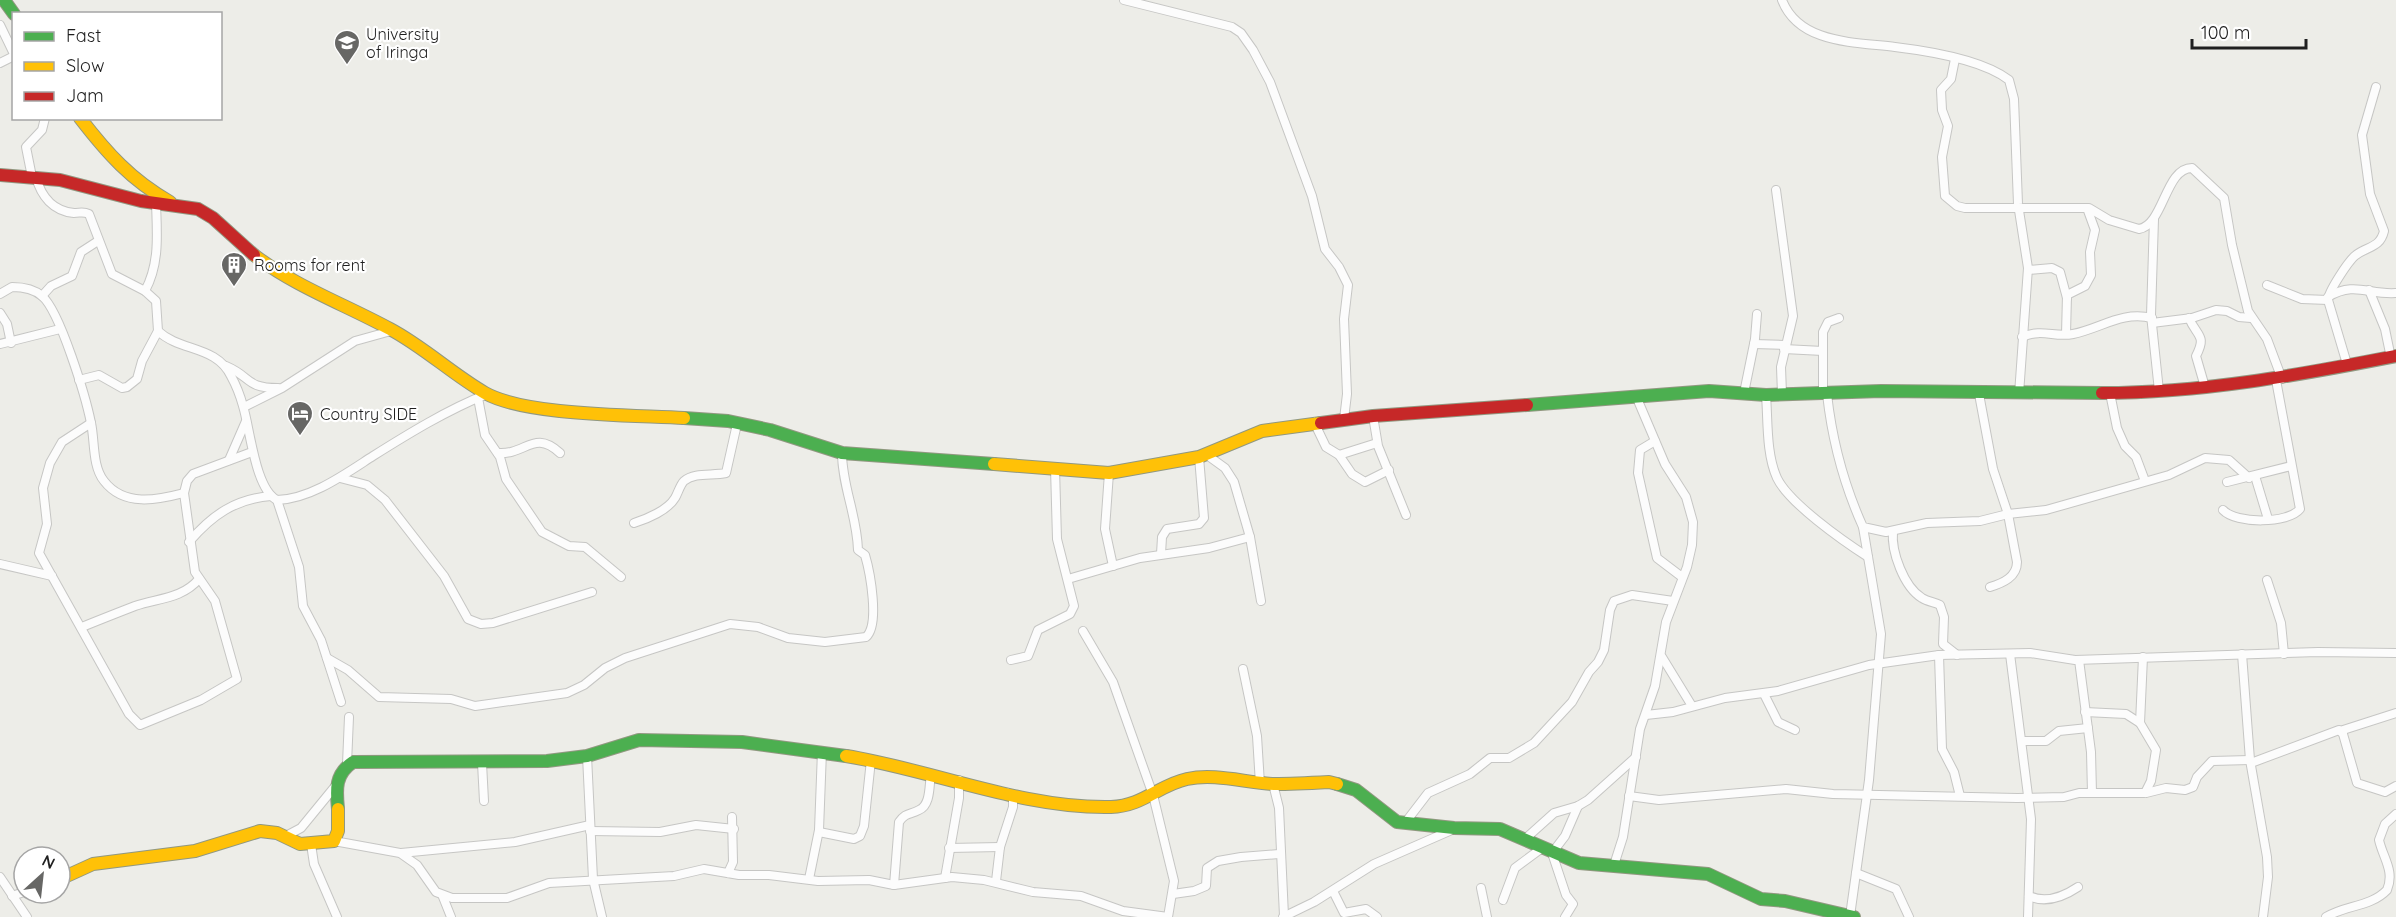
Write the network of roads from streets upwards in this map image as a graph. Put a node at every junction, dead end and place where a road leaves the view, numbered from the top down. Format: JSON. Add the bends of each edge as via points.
{"nodes":[{"id":1,"x":1124,"y":0,"type":"edge"},
{"id":2,"x":1782,"y":0,"type":"edge"},
{"id":3,"x":0,"y":25,"type":"edge"},
{"id":4,"x":12,"y":51,"type":"edge"},
{"id":5,"x":1955,"y":59,"type":"junction"},
{"id":6,"x":2376,"y":87,"type":"dead end"},
{"id":7,"x":44,"y":120,"type":"edge"},
{"id":8,"x":82,"y":120,"type":"edge"},
{"id":9,"x":0,"y":175,"type":"edge"},
{"id":10,"x":34,"y":177,"type":"junction"},
{"id":11,"x":1776,"y":190,"type":"dead end"},
{"id":12,"x":156,"y":203,"type":"junction"},
{"id":13,"x":177,"y":205,"type":"junction"},
{"id":14,"x":2019,"y":208,"type":"junction"},
{"id":15,"x":2086,"y":208,"type":"junction"},
{"id":16,"x":2154,"y":219,"type":"junction"},
{"id":17,"x":98,"y":241,"type":"junction"},
{"id":18,"x":2028,"y":270,"type":"junction"},
{"id":19,"x":2267,"y":285,"type":"dead end"},
{"id":20,"x":2368,"y":290,"type":"junction"},
{"id":21,"x":145,"y":291,"type":"junction"},
{"id":22,"x":2396,"y":293,"type":"edge"},
{"id":23,"x":0,"y":294,"type":"edge"},
{"id":24,"x":42,"y":296,"type":"junction"},
{"id":25,"x":2067,"y":298,"type":"junction"},
{"id":26,"x":2328,"y":299,"type":"junction"},
{"id":27,"x":0,"y":313,"type":"edge"},
{"id":28,"x":1757,"y":314,"type":"dead end"},
{"id":29,"x":1839,"y":318,"type":"dead end"},
{"id":30,"x":2189,"y":318,"type":"junction"},
{"id":31,"x":2251,"y":318,"type":"junction"},
{"id":32,"x":2152,"y":320,"type":"junction"},
{"id":33,"x":7,"y":324,"type":"junction"},
{"id":34,"x":60,"y":329,"type":"junction"},
{"id":35,"x":392,"y":330,"type":"junction"},
{"id":36,"x":158,"y":331,"type":"junction"},
{"id":37,"x":2066,"y":334,"type":"junction"},
{"id":38,"x":2022,"y":337,"type":"junction"},
{"id":39,"x":23,"y":340,"type":"junction"},
{"id":40,"x":11,"y":343,"type":"junction"},
{"id":41,"x":0,"y":344,"type":"edge"},
{"id":42,"x":1754,"y":344,"type":"junction"},
{"id":43,"x":1784,"y":347,"type":"junction"},
{"id":44,"x":1823,"y":351,"type":"junction"},
{"id":45,"x":2393,"y":357,"type":"edge"},
{"id":46,"x":2347,"y":364,"type":"junction"},
{"id":47,"x":226,"y":366,"type":"junction"},
{"id":48,"x":2279,"y":379,"type":"junction"},
{"id":49,"x":79,"y":380,"type":"junction"},
{"id":50,"x":2205,"y":387,"type":"junction"},
{"id":51,"x":282,"y":388,"type":"junction"},
{"id":52,"x":2159,"y":391,"type":"junction"},
{"id":53,"x":1744,"y":393,"type":"junction"},
{"id":54,"x":2110,"y":393,"type":"junction"},
{"id":55,"x":1782,"y":394,"type":"junction"},
{"id":56,"x":1825,"y":394,"type":"junction"},
{"id":57,"x":1978,"y":394,"type":"junction"},
{"id":58,"x":2019,"y":394,"type":"junction"},
{"id":59,"x":1766,"y":395,"type":"junction"},
{"id":60,"x":482,"y":396,"type":"junction"},
{"id":61,"x":1636,"y":396,"type":"junction"},
{"id":62,"x":244,"y":407,"type":"junction"},
{"id":63,"x":1373,"y":416,"type":"junction"},
{"id":64,"x":1344,"y":419,"type":"junction"},
{"id":65,"x":246,"y":421,"type":"junction"},
{"id":66,"x":1314,"y":422,"type":"junction"},
{"id":67,"x":91,"y":423,"type":"junction"},
{"id":68,"x":737,"y":424,"type":"junction"},
{"id":69,"x":1655,"y":441,"type":"junction"},
{"id":70,"x":1377,"y":443,"type":"junction"},
{"id":71,"x":252,"y":452,"type":"junction"},
{"id":72,"x":498,"y":453,"type":"junction"},
{"id":73,"x":560,"y":453,"type":"dead end"},
{"id":74,"x":842,"y":453,"type":"junction"},
{"id":75,"x":1338,"y":455,"type":"junction"},
{"id":76,"x":1203,"y":456,"type":"junction"},
{"id":77,"x":229,"y":460,"type":"junction"},
{"id":78,"x":2291,"y":466,"type":"junction"},
{"id":79,"x":1055,"y":468,"type":"junction"},
{"id":80,"x":1389,"y":470,"type":"junction"},
{"id":81,"x":1109,"y":472,"type":"junction"},
{"id":82,"x":2252,"y":477,"type":"junction"},
{"id":83,"x":340,"y":478,"type":"junction"},
{"id":84,"x":2145,"y":481,"type":"junction"},
{"id":85,"x":2228,"y":482,"type":"dead end"},
{"id":86,"x":184,"y":493,"type":"junction"},
{"id":87,"x":274,"y":498,"type":"junction"},
{"id":88,"x":2223,"y":510,"type":"dead end"},
{"id":89,"x":2008,"y":514,"type":"junction"},
{"id":90,"x":1406,"y":515,"type":"dead end"},
{"id":91,"x":2268,"y":519,"type":"junction"},
{"id":92,"x":634,"y":523,"type":"dead end"},
{"id":93,"x":1863,"y":527,"type":"junction"},
{"id":94,"x":1893,"y":531,"type":"junction"},
{"id":95,"x":1250,"y":537,"type":"junction"},
{"id":96,"x":189,"y":542,"type":"junction"},
{"id":97,"x":1161,"y":554,"type":"junction"},
{"id":98,"x":1868,"y":556,"type":"junction"},
{"id":99,"x":0,"y":564,"type":"edge"},
{"id":100,"x":1113,"y":566,"type":"junction"},
{"id":101,"x":52,"y":576,"type":"junction"},
{"id":102,"x":621,"y":577,"type":"dead end"},
{"id":103,"x":1682,"y":577,"type":"junction"},
{"id":104,"x":199,"y":579,"type":"junction"},
{"id":105,"x":1068,"y":579,"type":"junction"},
{"id":106,"x":2267,"y":580,"type":"dead end"},
{"id":107,"x":1990,"y":587,"type":"dead end"},
{"id":108,"x":592,"y":592,"type":"dead end"},
{"id":109,"x":1261,"y":601,"type":"dead end"},
{"id":110,"x":1673,"y":601,"type":"junction"},
{"id":111,"x":82,"y":627,"type":"junction"},
{"id":112,"x":1083,"y":632,"type":"dead end"},
{"id":113,"x":1956,"y":654,"type":"junction"},
{"id":114,"x":2010,"y":654,"type":"junction"},
{"id":115,"x":2242,"y":654,"type":"junction"},
{"id":116,"x":2284,"y":654,"type":"junction"},
{"id":117,"x":2396,"y":654,"type":"edge"},
{"id":118,"x":1939,"y":655,"type":"junction"},
{"id":119,"x":1662,"y":657,"type":"junction"},
{"id":120,"x":2143,"y":657,"type":"junction"},
{"id":121,"x":327,"y":658,"type":"junction"},
{"id":122,"x":1011,"y":660,"type":"dead end"},
{"id":123,"x":2079,"y":660,"type":"junction"},
{"id":124,"x":1878,"y":664,"type":"junction"},
{"id":125,"x":1243,"y":669,"type":"dead end"},
{"id":126,"x":1764,"y":694,"type":"junction"},
{"id":127,"x":341,"y":702,"type":"dead end"},
{"id":128,"x":1692,"y":706,"type":"junction"},
{"id":129,"x":2085,"y":712,"type":"junction"},
{"id":130,"x":2396,"y":713,"type":"edge"},
{"id":131,"x":1646,"y":715,"type":"junction"},
{"id":132,"x":349,"y":717,"type":"dead end"},
{"id":133,"x":2140,"y":723,"type":"junction"},
{"id":134,"x":2088,"y":728,"type":"junction"},
{"id":135,"x":1795,"y":730,"type":"dead end"},
{"id":136,"x":2340,"y":731,"type":"junction"},
{"id":137,"x":2022,"y":741,"type":"junction"},
{"id":138,"x":822,"y":751,"type":"junction"},
{"id":139,"x":587,"y":756,"type":"junction"},
{"id":140,"x":1636,"y":757,"type":"junction"},
{"id":141,"x":872,"y":760,"type":"junction"},
{"id":142,"x":2250,"y":762,"type":"junction"},
{"id":143,"x":482,"y":763,"type":"junction"},
{"id":144,"x":346,"y":764,"type":"junction"},
{"id":145,"x":931,"y":774,"type":"junction"},
{"id":146,"x":959,"y":780,"type":"junction"},
{"id":147,"x":337,"y":784,"type":"junction"},
{"id":148,"x":1267,"y":784,"type":"junction"},
{"id":149,"x":2396,"y":786,"type":"edge"},
{"id":150,"x":2026,"y":787,"type":"junction"},
{"id":151,"x":1008,"y":793,"type":"junction"},
{"id":152,"x":2092,"y":793,"type":"junction"},
{"id":153,"x":2145,"y":793,"type":"junction"},
{"id":154,"x":1867,"y":794,"type":"junction"},
{"id":155,"x":1153,"y":795,"type":"junction"},
{"id":156,"x":1629,"y":796,"type":"junction"},
{"id":157,"x":1960,"y":796,"type":"junction"},
{"id":158,"x":2028,"y":797,"type":"junction"},
{"id":159,"x":2017,"y":798,"type":"junction"},
{"id":160,"x":484,"y":801,"type":"dead end"},
{"id":161,"x":1578,"y":806,"type":"junction"},
{"id":162,"x":2396,"y":814,"type":"edge"},
{"id":163,"x":732,"y":817,"type":"dead end"},
{"id":164,"x":1405,"y":823,"type":"junction"},
{"id":165,"x":590,"y":828,"type":"junction"},
{"id":166,"x":1454,"y":828,"type":"junction"},
{"id":167,"x":734,"y":829,"type":"junction"},
{"id":168,"x":819,"y":832,"type":"junction"},
{"id":169,"x":284,"y":837,"type":"junction"},
{"id":170,"x":1525,"y":839,"type":"junction"},
{"id":171,"x":334,"y":841,"type":"junction"},
{"id":172,"x":311,"y":844,"type":"junction"},
{"id":173,"x":1000,"y":847,"type":"junction"},
{"id":174,"x":949,"y":848,"type":"junction"},
{"id":175,"x":1547,"y":851,"type":"junction"},
{"id":176,"x":400,"y":853,"type":"junction"},
{"id":177,"x":1279,"y":854,"type":"junction"},
{"id":178,"x":1614,"y":865,"type":"junction"},
{"id":179,"x":728,"y":873,"type":"junction"},
{"id":180,"x":1856,"y":873,"type":"junction"},
{"id":181,"x":72,"y":874,"type":"edge"},
{"id":182,"x":0,"y":877,"type":"edge"},
{"id":183,"x":945,"y":878,"type":"junction"},
{"id":184,"x":593,"y":879,"type":"junction"},
{"id":185,"x":809,"y":879,"type":"junction"},
{"id":186,"x":996,"y":881,"type":"junction"},
{"id":187,"x":894,"y":885,"type":"junction"},
{"id":188,"x":2078,"y":887,"type":"dead end"},
{"id":189,"x":1481,"y":888,"type":"dead end"},
{"id":190,"x":1333,"y":891,"type":"junction"},
{"id":191,"x":1173,"y":894,"type":"junction"},
{"id":192,"x":12,"y":896,"type":"edge"},
{"id":193,"x":2029,"y":896,"type":"junction"},
{"id":194,"x":443,"y":897,"type":"junction"},
{"id":195,"x":1503,"y":900,"type":"dead end"},
{"id":196,"x":1286,"y":915,"type":"edge"},
{"id":197,"x":1852,"y":916,"type":"edge"},
{"id":198,"x":337,"y":917,"type":"edge"},
{"id":199,"x":451,"y":917,"type":"edge"},
{"id":200,"x":602,"y":917,"type":"edge"},
{"id":201,"x":1168,"y":917,"type":"edge"},
{"id":202,"x":1377,"y":917,"type":"edge"},
{"id":203,"x":1487,"y":917,"type":"edge"},
{"id":204,"x":1565,"y":917,"type":"edge"},
{"id":205,"x":1909,"y":917,"type":"edge"},
{"id":206,"x":2028,"y":917,"type":"edge"},
{"id":207,"x":2263,"y":917,"type":"edge"},
{"id":208,"x":2326,"y":917,"type":"edge"}],
"edges":[{"from":1,"to":64,"type":"street","via":[[1232,27],[1260,62],[1301,164],[1325,249],[1348,285],[1344,318]]},
{"from":2,"to":5,"type":"street","via":[[1794,20],[1824,36]]},
{"from":3,"to":4,"type":"street"},
{"from":5,"to":14,"type":"street","via":[[2003,76],[2012,87]]},
{"from":5,"to":14,"type":"street","via":[[1951,79],[1941,90],[1948,126],[1942,157],[1945,195],[1965,208]]},
{"from":6,"to":26,"type":"street","via":[[2362,135],[2370,194],[2384,231],[2378,243],[2351,260]]},
{"from":7,"to":10,"type":"street","via":[[42,130],[26,147]]},
{"from":8,"to":13,"type":"street","via":[[125,175]]},
{"from":9,"to":10,"type":"street"},
{"from":10,"to":12,"type":"street"},
{"from":10,"to":17,"type":"street","via":[[49,202],[73,213],[87,212]]},
{"from":11,"to":43,"type":"street","via":[[1793,316]]},
{"from":12,"to":13,"type":"street"},
{"from":12,"to":21,"type":"street","via":[[158,246]]},
{"from":13,"to":35,"type":"street","via":[[206,212],[255,256],[293,282]]},
{"from":14,"to":15,"type":"street"},
{"from":14,"to":18,"type":"street"},
{"from":15,"to":16,"type":"street","via":[[2133,228],[2145,228]]},
{"from":15,"to":25,"type":"street","via":[[2095,230],[2090,252],[2091,275],[2085,285],[2072,290]]},
{"from":16,"to":31,"type":"street","via":[[2164,195],[2188,167],[2220,192]]},
{"from":16,"to":32,"type":"street"},
{"from":17,"to":21,"type":"street","via":[[112,274]]},
{"from":17,"to":24,"type":"street","via":[[81,252],[72,276],[51,286]]},
{"from":18,"to":25,"type":"street","via":[[2052,268],[2060,272]]},
{"from":18,"to":38,"type":"street"},
{"from":19,"to":26,"type":"street","via":[[2302,298]]},
{"from":20,"to":22,"type":"street"},
{"from":20,"to":26,"type":"street","via":[[2343,289]]},
{"from":20,"to":45,"type":"street"},
{"from":21,"to":36,"type":"street","via":[[158,305]]},
{"from":23,"to":24,"type":"street","via":[[21,287]]},
{"from":24,"to":34,"type":"street"},
{"from":25,"to":37,"type":"street"},
{"from":26,"to":46,"type":"street"},
{"from":27,"to":33,"type":"street"},
{"from":28,"to":42,"type":"street"},
{"from":29,"to":44,"type":"street","via":[[1826,324]]},
{"from":30,"to":31,"type":"street","via":[[2222,310]]},
{"from":30,"to":32,"type":"street"},
{"from":30,"to":50,"type":"street","via":[[2201,335],[2196,356]]},
{"from":31,"to":48,"type":"street","via":[[2267,339]]},
{"from":32,"to":37,"type":"street","via":[[2120,316]]},
{"from":32,"to":52,"type":"street"},
{"from":33,"to":39,"type":"street"},
{"from":33,"to":40,"type":"street"},
{"from":34,"to":39,"type":"street"},
{"from":34,"to":49,"type":"street"},
{"from":35,"to":51,"type":"street","via":[[355,341]]},
{"from":35,"to":60,"type":"street"},
{"from":36,"to":47,"type":"street","via":[[178,344],[212,355]]},
{"from":36,"to":49,"type":"street","via":[[132,384],[122,388],[99,375]]},
{"from":37,"to":38,"type":"street","via":[[2037,332]]},
{"from":38,"to":58,"type":"street"},
{"from":39,"to":40,"type":"street"},
{"from":40,"to":41,"type":"street"},
{"from":42,"to":43,"type":"street"},
{"from":42,"to":53,"type":"street"},
{"from":43,"to":44,"type":"street"},
{"from":43,"to":55,"type":"street"},
{"from":44,"to":56,"type":"street"},
{"from":45,"to":46,"type":"street"},
{"from":46,"to":48,"type":"street"},
{"from":47,"to":51,"type":"street","via":[[258,387]]},
{"from":47,"to":62,"type":"street"},
{"from":48,"to":50,"type":"street"},
{"from":48,"to":78,"type":"street"},
{"from":49,"to":67,"type":"street"},
{"from":50,"to":52,"type":"street"},
{"from":51,"to":62,"type":"street"},
{"from":52,"to":54,"type":"street"},
{"from":53,"to":59,"type":"street"},
{"from":53,"to":61,"type":"street","via":[[1704,391]]},
{"from":54,"to":58,"type":"street"},
{"from":54,"to":84,"type":"street","via":[[2116,428],[2136,457]]},
{"from":55,"to":56,"type":"street"},
{"from":55,"to":59,"type":"street"},
{"from":56,"to":57,"type":"street"},
{"from":56,"to":93,"type":"street","via":[[1835,443]]},
{"from":57,"to":58,"type":"street"},
{"from":57,"to":89,"type":"street","via":[[1993,469]]},
{"from":59,"to":98,"type":"street","via":[[1774,468],[1781,484],[1821,524]]},
{"from":60,"to":68,"type":"street","via":[[541,408]]},
{"from":60,"to":72,"type":"street","via":[[485,435]]},
{"from":60,"to":83,"type":"street","via":[[417,430]]},
{"from":61,"to":63,"type":"street"},
{"from":61,"to":69,"type":"street"},
{"from":62,"to":65,"type":"street"},
{"from":63,"to":64,"type":"street"},
{"from":63,"to":70,"type":"street"},
{"from":64,"to":66,"type":"street"},
{"from":65,"to":71,"type":"street"},
{"from":65,"to":77,"type":"street"},
{"from":66,"to":75,"type":"street","via":[[1322,442]]},
{"from":66,"to":76,"type":"street","via":[[1262,432]]},
{"from":67,"to":86,"type":"street","via":[[99,473],[110,487],[141,500]]},
{"from":67,"to":101,"type":"street","via":[[62,442],[45,476],[47,524],[39,553]]},
{"from":68,"to":74,"type":"street","via":[[770,430]]},
{"from":68,"to":92,"type":"street","via":[[726,472],[687,479],[672,503]]},
{"from":69,"to":103,"type":"street","via":[[1691,510],[1692,545]]},
{"from":69,"to":103,"type":"street","via":[[1639,453],[1638,473],[1657,558]]},
{"from":70,"to":75,"type":"street"},
{"from":70,"to":80,"type":"street"},
{"from":71,"to":77,"type":"street"},
{"from":71,"to":87,"type":"street"},
{"from":72,"to":73,"type":"street","via":[[512,453],[540,441]]},
{"from":72,"to":102,"type":"street","via":[[512,490],[542,532],[569,546],[585,547]]},
{"from":74,"to":79,"type":"street"},
{"from":74,"to":121,"type":"street","via":[[842,479],[852,503],[858,550],[865,555],[869,574],[874,618],[866,637],[825,642],[730,624],[625,658],[567,693],[475,706],[454,699],[381,698]]},
{"from":75,"to":80,"type":"street","via":[[1363,482]]},
{"from":76,"to":81,"type":"street"},
{"from":76,"to":95,"type":"street","via":[[1229,472]]},
{"from":76,"to":97,"type":"street","via":[[1204,518],[1199,524],[1167,529]]},
{"from":77,"to":86,"type":"street","via":[[193,474]]},
{"from":78,"to":82,"type":"street"},
{"from":78,"to":91,"type":"street","via":[[2300,509],[2290,516]]},
{"from":79,"to":81,"type":"street"},
{"from":79,"to":105,"type":"street","via":[[1057,539]]},
{"from":80,"to":90,"type":"street"},
{"from":81,"to":100,"type":"street","via":[[1105,529]]},
{"from":82,"to":84,"type":"street","via":[[2235,464],[2216,457],[2200,459],[2169,475]]},
{"from":82,"to":85,"type":"street"},
{"from":82,"to":91,"type":"street"},
{"from":83,"to":87,"type":"street","via":[[289,499]]},
{"from":83,"to":108,"type":"street","via":[[367,484],[385,500],[444,576],[468,619],[481,624],[494,622]]},
{"from":84,"to":89,"type":"street","via":[[2046,510]]},
{"from":86,"to":96,"type":"street"},
{"from":87,"to":96,"type":"street","via":[[249,498],[220,512]]},
{"from":87,"to":121,"type":"street","via":[[300,574],[303,606]]},
{"from":88,"to":91,"type":"street","via":[[2242,520]]},
{"from":89,"to":94,"type":"street"},
{"from":89,"to":107,"type":"street","via":[[2017,568],[2004,583]]},
{"from":93,"to":94,"type":"street","via":[[1877,532]]},
{"from":93,"to":98,"type":"street"},
{"from":94,"to":113,"type":"street","via":[[1897,558],[1908,583],[1921,598],[1940,605],[1944,617],[1943,644]]},
{"from":95,"to":97,"type":"street","via":[[1209,548]]},
{"from":95,"to":109,"type":"street"},
{"from":96,"to":104,"type":"street"},
{"from":97,"to":100,"type":"street"},
{"from":98,"to":124,"type":"street","via":[[1880,617]]},
{"from":99,"to":101,"type":"street"},
{"from":100,"to":105,"type":"street"},
{"from":101,"to":111,"type":"street"},
{"from":103,"to":110,"type":"street"},
{"from":104,"to":111,"type":"street","via":[[174,597],[138,605]]},
{"from":104,"to":111,"type":"street","via":[[215,601],[237,679],[146,725],[132,719]]},
{"from":105,"to":122,"type":"street","via":[[1074,606],[1070,614],[1038,630],[1028,656]]},
{"from":106,"to":116,"type":"street","via":[[2281,623]]},
{"from":110,"to":119,"type":"street","via":[[1665,622]]},
{"from":110,"to":164,"type":"street","via":[[1632,595],[1614,601],[1598,662],[1572,702],[1534,743],[1509,758],[1490,758],[1470,774],[1428,793]]},
{"from":112,"to":155,"type":"street","via":[[1113,681]]},
{"from":113,"to":114,"type":"street"},
{"from":113,"to":118,"type":"street"},
{"from":114,"to":123,"type":"street"},
{"from":114,"to":137,"type":"street"},
{"from":115,"to":116,"type":"street"},
{"from":115,"to":120,"type":"street"},
{"from":115,"to":142,"type":"street"},
{"from":116,"to":117,"type":"street"},
{"from":118,"to":124,"type":"street"},
{"from":118,"to":157,"type":"street","via":[[1942,749]]},
{"from":119,"to":128,"type":"street"},
{"from":119,"to":131,"type":"street"},
{"from":120,"to":123,"type":"street"},
{"from":120,"to":133,"type":"street"},
{"from":121,"to":127,"type":"street"},
{"from":123,"to":129,"type":"street"},
{"from":124,"to":126,"type":"street"},
{"from":124,"to":154,"type":"street"},
{"from":125,"to":148,"type":"street"},
{"from":126,"to":128,"type":"street"},
{"from":126,"to":135,"type":"street","via":[[1778,722]]},
{"from":128,"to":131,"type":"street"},
{"from":129,"to":133,"type":"street","via":[[2126,714]]},
{"from":129,"to":134,"type":"street"},
{"from":130,"to":136,"type":"street"},
{"from":131,"to":140,"type":"street"},
{"from":132,"to":144,"type":"street"},
{"from":133,"to":153,"type":"street","via":[[2156,745],[2152,778]]},
{"from":134,"to":137,"type":"street","via":[[2059,731],[2046,741]]},
{"from":134,"to":152,"type":"street"},
{"from":136,"to":142,"type":"street"},
{"from":136,"to":149,"type":"street","via":[[2357,783],[2385,792]]},
{"from":137,"to":150,"type":"street"},
{"from":138,"to":139,"type":"street","via":[[742,742],[648,740]]},
{"from":138,"to":141,"type":"street"},
{"from":138,"to":168,"type":"street"},
{"from":139,"to":143,"type":"street"},
{"from":139,"to":165,"type":"street"},
{"from":140,"to":156,"type":"street"},
{"from":140,"to":161,"type":"street"},
{"from":141,"to":145,"type":"street"},
{"from":141,"to":168,"type":"street","via":[[860,836],[854,839]]},
{"from":142,"to":153,"type":"street","via":[[2212,761],[2192,788]]},
{"from":142,"to":207,"type":"street","via":[[2267,857]]},
{"from":143,"to":144,"type":"street","via":[[410,760]]},
{"from":143,"to":160,"type":"street"},
{"from":144,"to":147,"type":"street"},
{"from":145,"to":146,"type":"street"},
{"from":145,"to":187,"type":"street","via":[[925,806],[904,815],[899,822]]},
{"from":146,"to":151,"type":"street"},
{"from":146,"to":174,"type":"street"},
{"from":147,"to":169,"type":"street","via":[[301,828]]},
{"from":147,"to":171,"type":"street","via":[[340,825]]},
{"from":148,"to":155,"type":"street","via":[[1188,779]]},
{"from":148,"to":164,"type":"street","via":[[1329,782],[1346,786],[1369,798],[1392,820]]},
{"from":148,"to":177,"type":"street","via":[[1279,808]]},
{"from":150,"to":158,"type":"street"},
{"from":150,"to":159,"type":"street"},
{"from":151,"to":155,"type":"street","via":[[1046,802],[1112,807]]},
{"from":151,"to":173,"type":"street","via":[[1013,798],[1013,807]]},
{"from":152,"to":153,"type":"street"},
{"from":152,"to":158,"type":"street"},
{"from":154,"to":156,"type":"street","via":[[1786,789],[1659,800]]},
{"from":154,"to":157,"type":"street"},
{"from":154,"to":180,"type":"street"},
{"from":155,"to":191,"type":"street","via":[[1174,881]]},
{"from":156,"to":178,"type":"street"},
{"from":157,"to":159,"type":"street"},
{"from":158,"to":159,"type":"street"},
{"from":158,"to":193,"type":"street"},
{"from":161,"to":170,"type":"street","via":[[1554,813]]},
{"from":161,"to":175,"type":"street","via":[[1567,833]]},
{"from":162,"to":208,"type":"street","via":[[2385,824],[2379,840],[2389,863],[2387,890],[2366,904]]},
{"from":163,"to":167,"type":"street"},
{"from":164,"to":166,"type":"street"},
{"from":165,"to":167,"type":"street","via":[[660,832],[696,825]]},
{"from":165,"to":176,"type":"street","via":[[515,842]]},
{"from":165,"to":184,"type":"street"},
{"from":166,"to":170,"type":"street","via":[[1500,828]]},
{"from":166,"to":190,"type":"street","via":[[1374,864]]},
{"from":167,"to":179,"type":"street","via":[[733,866]]},
{"from":168,"to":185,"type":"street"},
{"from":169,"to":172,"type":"street"},
{"from":169,"to":181,"type":"street","via":[[268,831],[253,832],[187,852],[93,864]]},
{"from":170,"to":175,"type":"street"},
{"from":171,"to":172,"type":"street"},
{"from":171,"to":176,"type":"street"},
{"from":172,"to":198,"type":"street","via":[[321,886]]},
{"from":173,"to":174,"type":"street"},
{"from":173,"to":186,"type":"street"},
{"from":174,"to":183,"type":"street"},
{"from":175,"to":178,"type":"street","via":[[1579,863]]},
{"from":175,"to":195,"type":"street","via":[[1515,868]]},
{"from":175,"to":204,"type":"street","via":[[1573,904]]},
{"from":176,"to":194,"type":"street","via":[[417,864]]},
{"from":177,"to":191,"type":"street","via":[[1218,861],[1207,868],[1206,886]]},
{"from":177,"to":196,"type":"street"},
{"from":178,"to":197,"type":"street","via":[[1708,874],[1761,899]]},
{"from":179,"to":184,"type":"street","via":[[704,869],[674,876]]},
{"from":179,"to":185,"type":"street"},
{"from":180,"to":197,"type":"street"},
{"from":180,"to":205,"type":"street","via":[[1896,889]]},
{"from":182,"to":192,"type":"street"},
{"from":183,"to":186,"type":"street"},
{"from":183,"to":187,"type":"street"},
{"from":184,"to":194,"type":"street","via":[[549,882],[507,898]]},
{"from":184,"to":200,"type":"street"},
{"from":185,"to":187,"type":"street","via":[[868,880]]},
{"from":186,"to":201,"type":"street","via":[[1033,892],[1081,896],[1123,912]]},
{"from":188,"to":193,"type":"street","via":[[2045,900]]},
{"from":189,"to":203,"type":"street"},
{"from":190,"to":196,"type":"street"},
{"from":190,"to":202,"type":"street","via":[[1344,913],[1366,909]]},
{"from":191,"to":201,"type":"street"},
{"from":193,"to":206,"type":"street"},
{"from":194,"to":199,"type":"street"}]}
